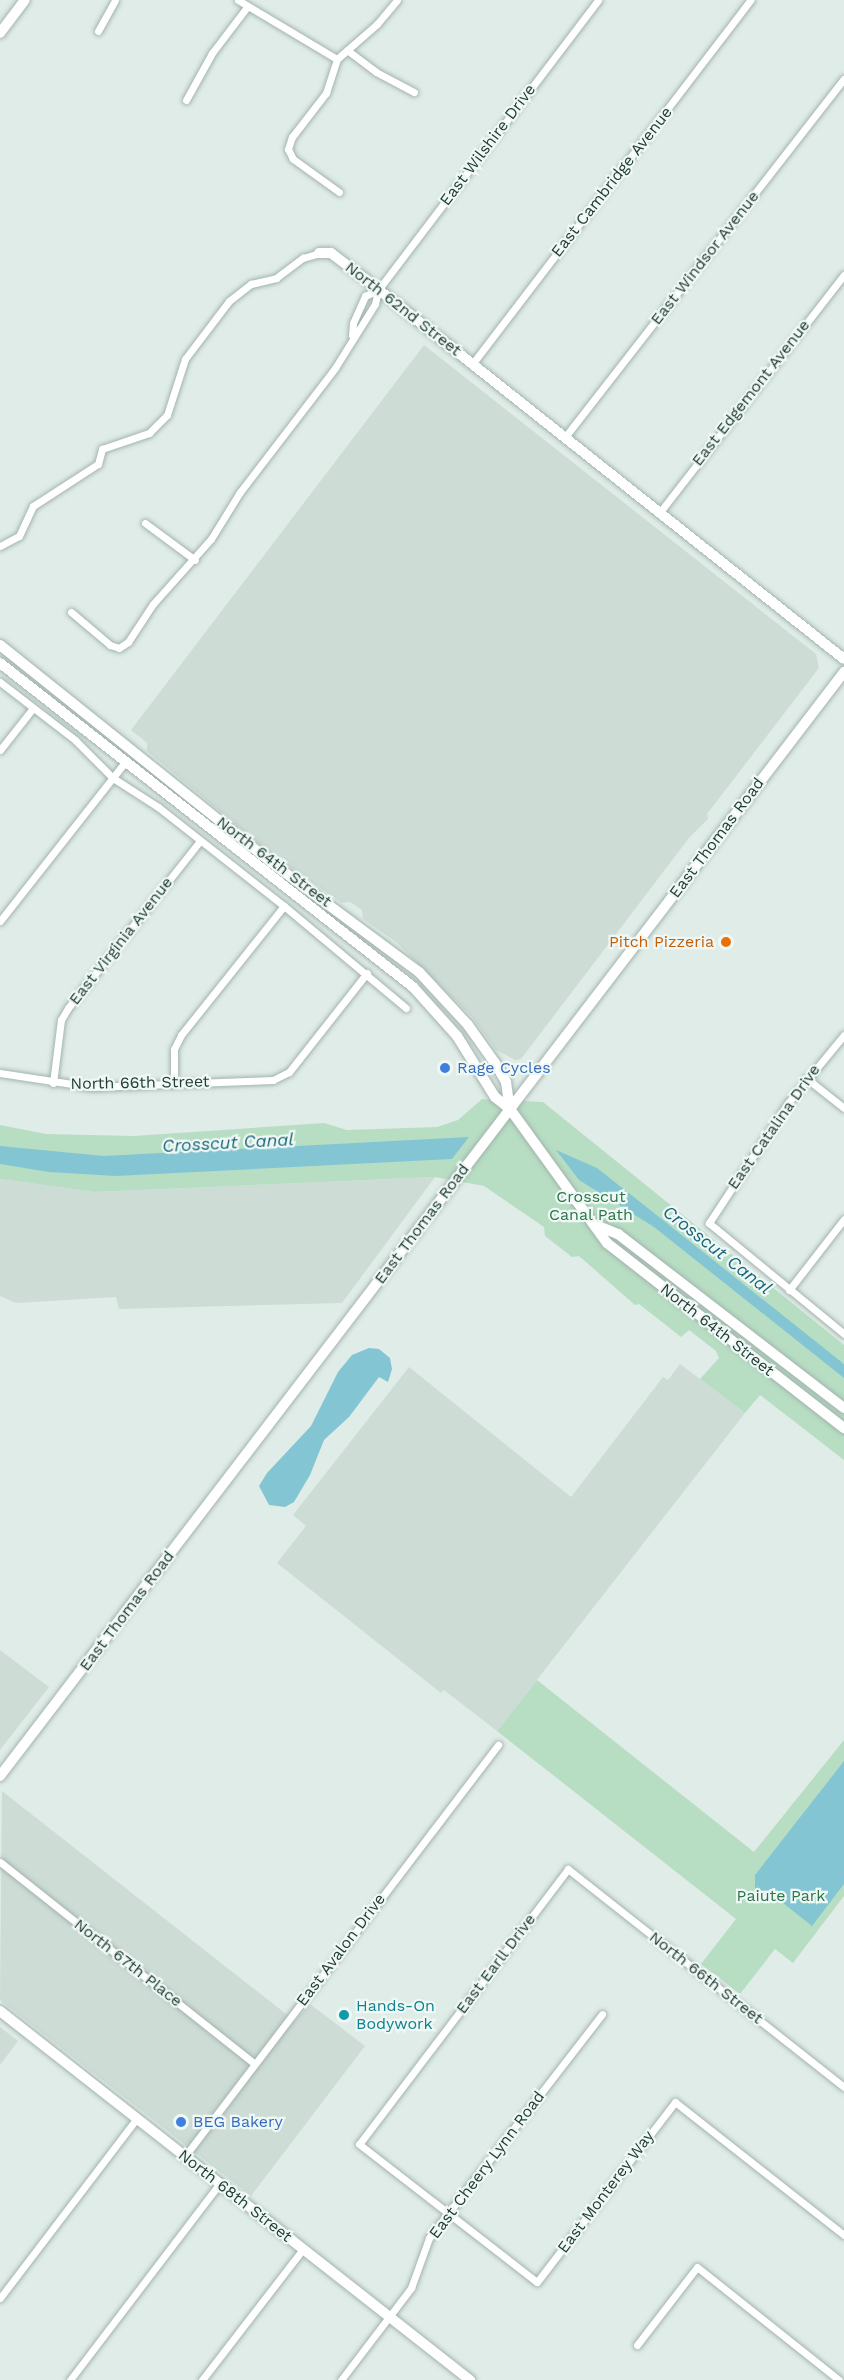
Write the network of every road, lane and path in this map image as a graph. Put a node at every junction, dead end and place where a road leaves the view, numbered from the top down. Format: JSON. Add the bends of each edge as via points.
{"nodes":[{"id":1,"x":25,"y":0,"type":"edge"},
{"id":2,"x":116,"y":0,"type":"edge"},
{"id":3,"x":238,"y":0,"type":"edge"},
{"id":4,"x":397,"y":0,"type":"edge"},
{"id":5,"x":598,"y":0,"type":"edge"},
{"id":6,"x":751,"y":0,"type":"edge"},
{"id":7,"x":247,"y":7,"type":"junction"},
{"id":8,"x":98,"y":32,"type":"dead end"},
{"id":9,"x":0,"y":33,"type":"edge"},
{"id":10,"x":347,"y":50,"type":"junction"},
{"id":11,"x":337,"y":59,"type":"junction"},
{"id":12,"x":844,"y":79,"type":"edge"},
{"id":13,"x":414,"y":92,"type":"dead end"},
{"id":14,"x":186,"y":100,"type":"dead end"},
{"id":15,"x":339,"y":192,"type":"dead end"},
{"id":16,"x":319,"y":253,"type":"joint"},
{"id":17,"x":844,"y":275,"type":"edge"},
{"id":18,"x":378,"y":290,"type":"junction"},
{"id":19,"x":352,"y":335,"type":"junction"},
{"id":20,"x":472,"y":363,"type":"junction"},
{"id":21,"x":566,"y":437,"type":"junction"},
{"id":22,"x":660,"y":512,"type":"junction"},
{"id":23,"x":145,"y":523,"type":"dead end"},
{"id":24,"x":0,"y":546,"type":"edge"},
{"id":25,"x":195,"y":560,"type":"junction"},
{"id":26,"x":71,"y":612,"type":"dead end"},
{"id":27,"x":0,"y":645,"type":"edge"},
{"id":28,"x":844,"y":659,"type":"edge"},
{"id":29,"x":0,"y":663,"type":"edge"},
{"id":30,"x":844,"y":672,"type":"edge"},
{"id":31,"x":0,"y":682,"type":"edge"},
{"id":32,"x":33,"y":708,"type":"junction"},
{"id":33,"x":0,"y":750,"type":"edge"},
{"id":34,"x":133,"y":750,"type":"junction"},
{"id":35,"x":125,"y":762,"type":"junction"},
{"id":36,"x":113,"y":778,"type":"junction"},
{"id":37,"x":200,"y":841,"type":"junction"},
{"id":38,"x":284,"y":906,"type":"junction"},
{"id":39,"x":0,"y":921,"type":"edge"},
{"id":40,"x":402,"y":958,"type":"junction"},
{"id":41,"x":392,"y":969,"type":"junction"},
{"id":42,"x":367,"y":973,"type":"junction"},
{"id":43,"x":406,"y":1008,"type":"dead end"},
{"id":44,"x":844,"y":1035,"type":"edge"},
{"id":45,"x":0,"y":1073,"type":"edge"},
{"id":46,"x":806,"y":1078,"type":"junction"},
{"id":47,"x":53,"y":1083,"type":"junction"},
{"id":48,"x":174,"y":1084,"type":"junction"},
{"id":49,"x":844,"y":1108,"type":"edge"},
{"id":50,"x":510,"y":1109,"type":"junction"},
{"id":51,"x":844,"y":1219,"type":"edge"},
{"id":52,"x":598,"y":1226,"type":"junction"},
{"id":53,"x":789,"y":1290,"type":"junction"},
{"id":54,"x":844,"y":1334,"type":"edge"},
{"id":55,"x":844,"y":1408,"type":"edge"},
{"id":56,"x":844,"y":1428,"type":"edge"},
{"id":57,"x":498,"y":1745,"type":"dead end"},
{"id":58,"x":0,"y":1776,"type":"edge"},
{"id":59,"x":0,"y":1862,"type":"edge"},
{"id":60,"x":568,"y":1869,"type":"joint"},
{"id":61,"x":0,"y":2011,"type":"edge"},
{"id":62,"x":602,"y":2014,"type":"dead end"},
{"id":63,"x":255,"y":2064,"type":"junction"},
{"id":64,"x":844,"y":2087,"type":"edge"},
{"id":65,"x":137,"y":2118,"type":"junction"},
{"id":66,"x":185,"y":2156,"type":"junction"},
{"id":67,"x":220,"y":2183,"type":"junction"},
{"id":68,"x":448,"y":2213,"type":"junction"},
{"id":69,"x":844,"y":2235,"type":"edge"},
{"id":70,"x":303,"y":2248,"type":"junction"},
{"id":71,"x":0,"y":2298,"type":"edge"},
{"id":72,"x":390,"y":2317,"type":"junction"},
{"id":73,"x":637,"y":2345,"type":"dead end"},
{"id":74,"x":70,"y":2380,"type":"edge"},
{"id":75,"x":202,"y":2380,"type":"edge"},
{"id":76,"x":341,"y":2380,"type":"edge"},
{"id":77,"x":470,"y":2380,"type":"edge"},
{"id":78,"x":839,"y":2380,"type":"edge"}],
"edges":[{"from":1,"to":9,"type":"main road"},
{"from":2,"to":8,"type":"street"},
{"from":3,"to":7,"type":"street"},
{"from":4,"to":10,"type":"street"},
{"from":5,"to":18,"type":"street","name":"East Wilshire Drive"},
{"from":6,"to":20,"type":"street","name":"East Cambridge Avenue"},
{"from":7,"to":11,"type":"street"},
{"from":7,"to":14,"type":"street","via":[[212,53]]},
{"from":10,"to":11,"type":"street"},
{"from":10,"to":13,"type":"street","via":[[376,72]]},
{"from":11,"to":15,"type":"street","via":[[326,93],[292,137],[288,149],[293,159]]},
{"from":12,"to":21,"type":"street","name":"East Windsor Avenue"},
{"from":16,"to":18,"type":"main road","name":"North 62nd Street","via":[[331,253]]},
{"from":16,"to":24,"type":"street","name":"North 62nd Street","via":[[303,258],[276,278],[251,284],[229,301],[184,359],[167,415],[149,433],[102,449],[98,464],[33,506],[19,536]]},
{"from":17,"to":22,"type":"street","name":"East Edgemont Avenue"},
{"from":18,"to":19,"type":"street","name":"East Wilshire Drive","via":[[375,304]]},
{"from":18,"to":19,"type":"street","name":"East Wilshire Drive","via":[[365,296]]},
{"from":18,"to":20,"type":"main road","name":"North 62nd Street"},
{"from":19,"to":25,"type":"street","name":"East Wilshire Drive","via":[[335,368],[240,492]]},
{"from":20,"to":21,"type":"main road","name":"North 62nd Street"},
{"from":21,"to":22,"type":"main road","name":"North 62nd Street"},
{"from":22,"to":28,"type":"main road","name":"North 62nd Street"},
{"from":23,"to":25,"type":"street"},
{"from":25,"to":26,"type":"street","name":"East Wilshire Drive","via":[[119,648]]},
{"from":27,"to":34,"type":"main road","name":"North 64th Street"},
{"from":29,"to":35,"type":"main road","name":"North 64th Street"},
{"from":30,"to":50,"type":"main road","name":"East Thomas Road"},
{"from":31,"to":32,"type":"street","name":"North 64th Street"},
{"from":32,"to":33,"type":"street"},
{"from":32,"to":36,"type":"street","name":"North 64th Street","via":[[75,740]]},
{"from":34,"to":35,"type":"main road"},
{"from":34,"to":40,"type":"main road","name":"North 64th Street","via":[[272,863]]},
{"from":35,"to":36,"type":"street"},
{"from":35,"to":41,"type":"main road","name":"North 64th Street"},
{"from":36,"to":37,"type":"street","name":"North 64th Street"},
{"from":36,"to":39,"type":"street"},
{"from":37,"to":38,"type":"street","name":"North 64th Street"},
{"from":37,"to":47,"type":"street","name":"East Virginia Avenue","via":[[68,1008],[61,1020]]},
{"from":38,"to":42,"type":"street","name":"North 64th Street"},
{"from":38,"to":48,"type":"street","via":[[181,1035],[174,1049]]},
{"from":40,"to":41,"type":"main road"},
{"from":40,"to":50,"type":"main road","name":"North 64th Street","via":[[441,994],[480,1041],[506,1082]]},
{"from":41,"to":50,"type":"main road","name":"North 64th Street","via":[[457,1036],[495,1097]]},
{"from":42,"to":43,"type":"street","name":"North 64th Street"},
{"from":42,"to":48,"type":"street","name":"North 66th Street","via":[[281,1077]]},
{"from":44,"to":46,"type":"street","name":"East Catalina Drive"},
{"from":45,"to":47,"type":"street","name":"North 66th Street"},
{"from":46,"to":49,"type":"street"},
{"from":46,"to":53,"type":"street","name":"East Catalina Drive","via":[[709,1223]]},
{"from":47,"to":48,"type":"street","name":"North 66th Street","via":[[92,1087]]},
{"from":50,"to":52,"type":"main road","name":"North 64th Street","via":[[555,1177]]},
{"from":50,"to":58,"type":"main road","name":"East Thomas Road"},
{"from":51,"to":53,"type":"street"},
{"from":52,"to":55,"type":"main road","name":"North 64th Street","via":[[618,1234]]},
{"from":52,"to":56,"type":"main road","name":"North 64th Street","via":[[607,1243]]},
{"from":53,"to":54,"type":"street"},
{"from":57,"to":63,"type":"street","name":"East Avalon Drive"},
{"from":59,"to":63,"type":"street","name":"North 67th Place"},
{"from":60,"to":64,"type":"street","name":"North 66th Street"},
{"from":60,"to":68,"type":"street","name":"East Earll Drive","via":[[359,2144]]},
{"from":61,"to":65,"type":"main road","name":"North 68th Street"},
{"from":62,"to":68,"type":"street","name":"East Cheery Lynn Road"},
{"from":63,"to":66,"type":"street","name":"East Avalon Drive"},
{"from":65,"to":66,"type":"main road","name":"North 68th Street"},
{"from":65,"to":71,"type":"street"},
{"from":66,"to":67,"type":"main road","name":"North 68th Street"},
{"from":67,"to":70,"type":"main road","name":"North 68th Street"},
{"from":67,"to":74,"type":"street"},
{"from":68,"to":69,"type":"street","name":"East Monterey Way","via":[[537,2282],[675,2102]]},
{"from":68,"to":72,"type":"street","name":"East Cheery Lynn Road","via":[[429,2238],[411,2288]]},
{"from":70,"to":72,"type":"main road","name":"North 68th Street"},
{"from":70,"to":75,"type":"street"},
{"from":72,"to":76,"type":"street","name":"East Cheery Lynn Road"},
{"from":72,"to":77,"type":"main road","name":"North 68th Street"},
{"from":73,"to":78,"type":"street","via":[[697,2267]]}]}
